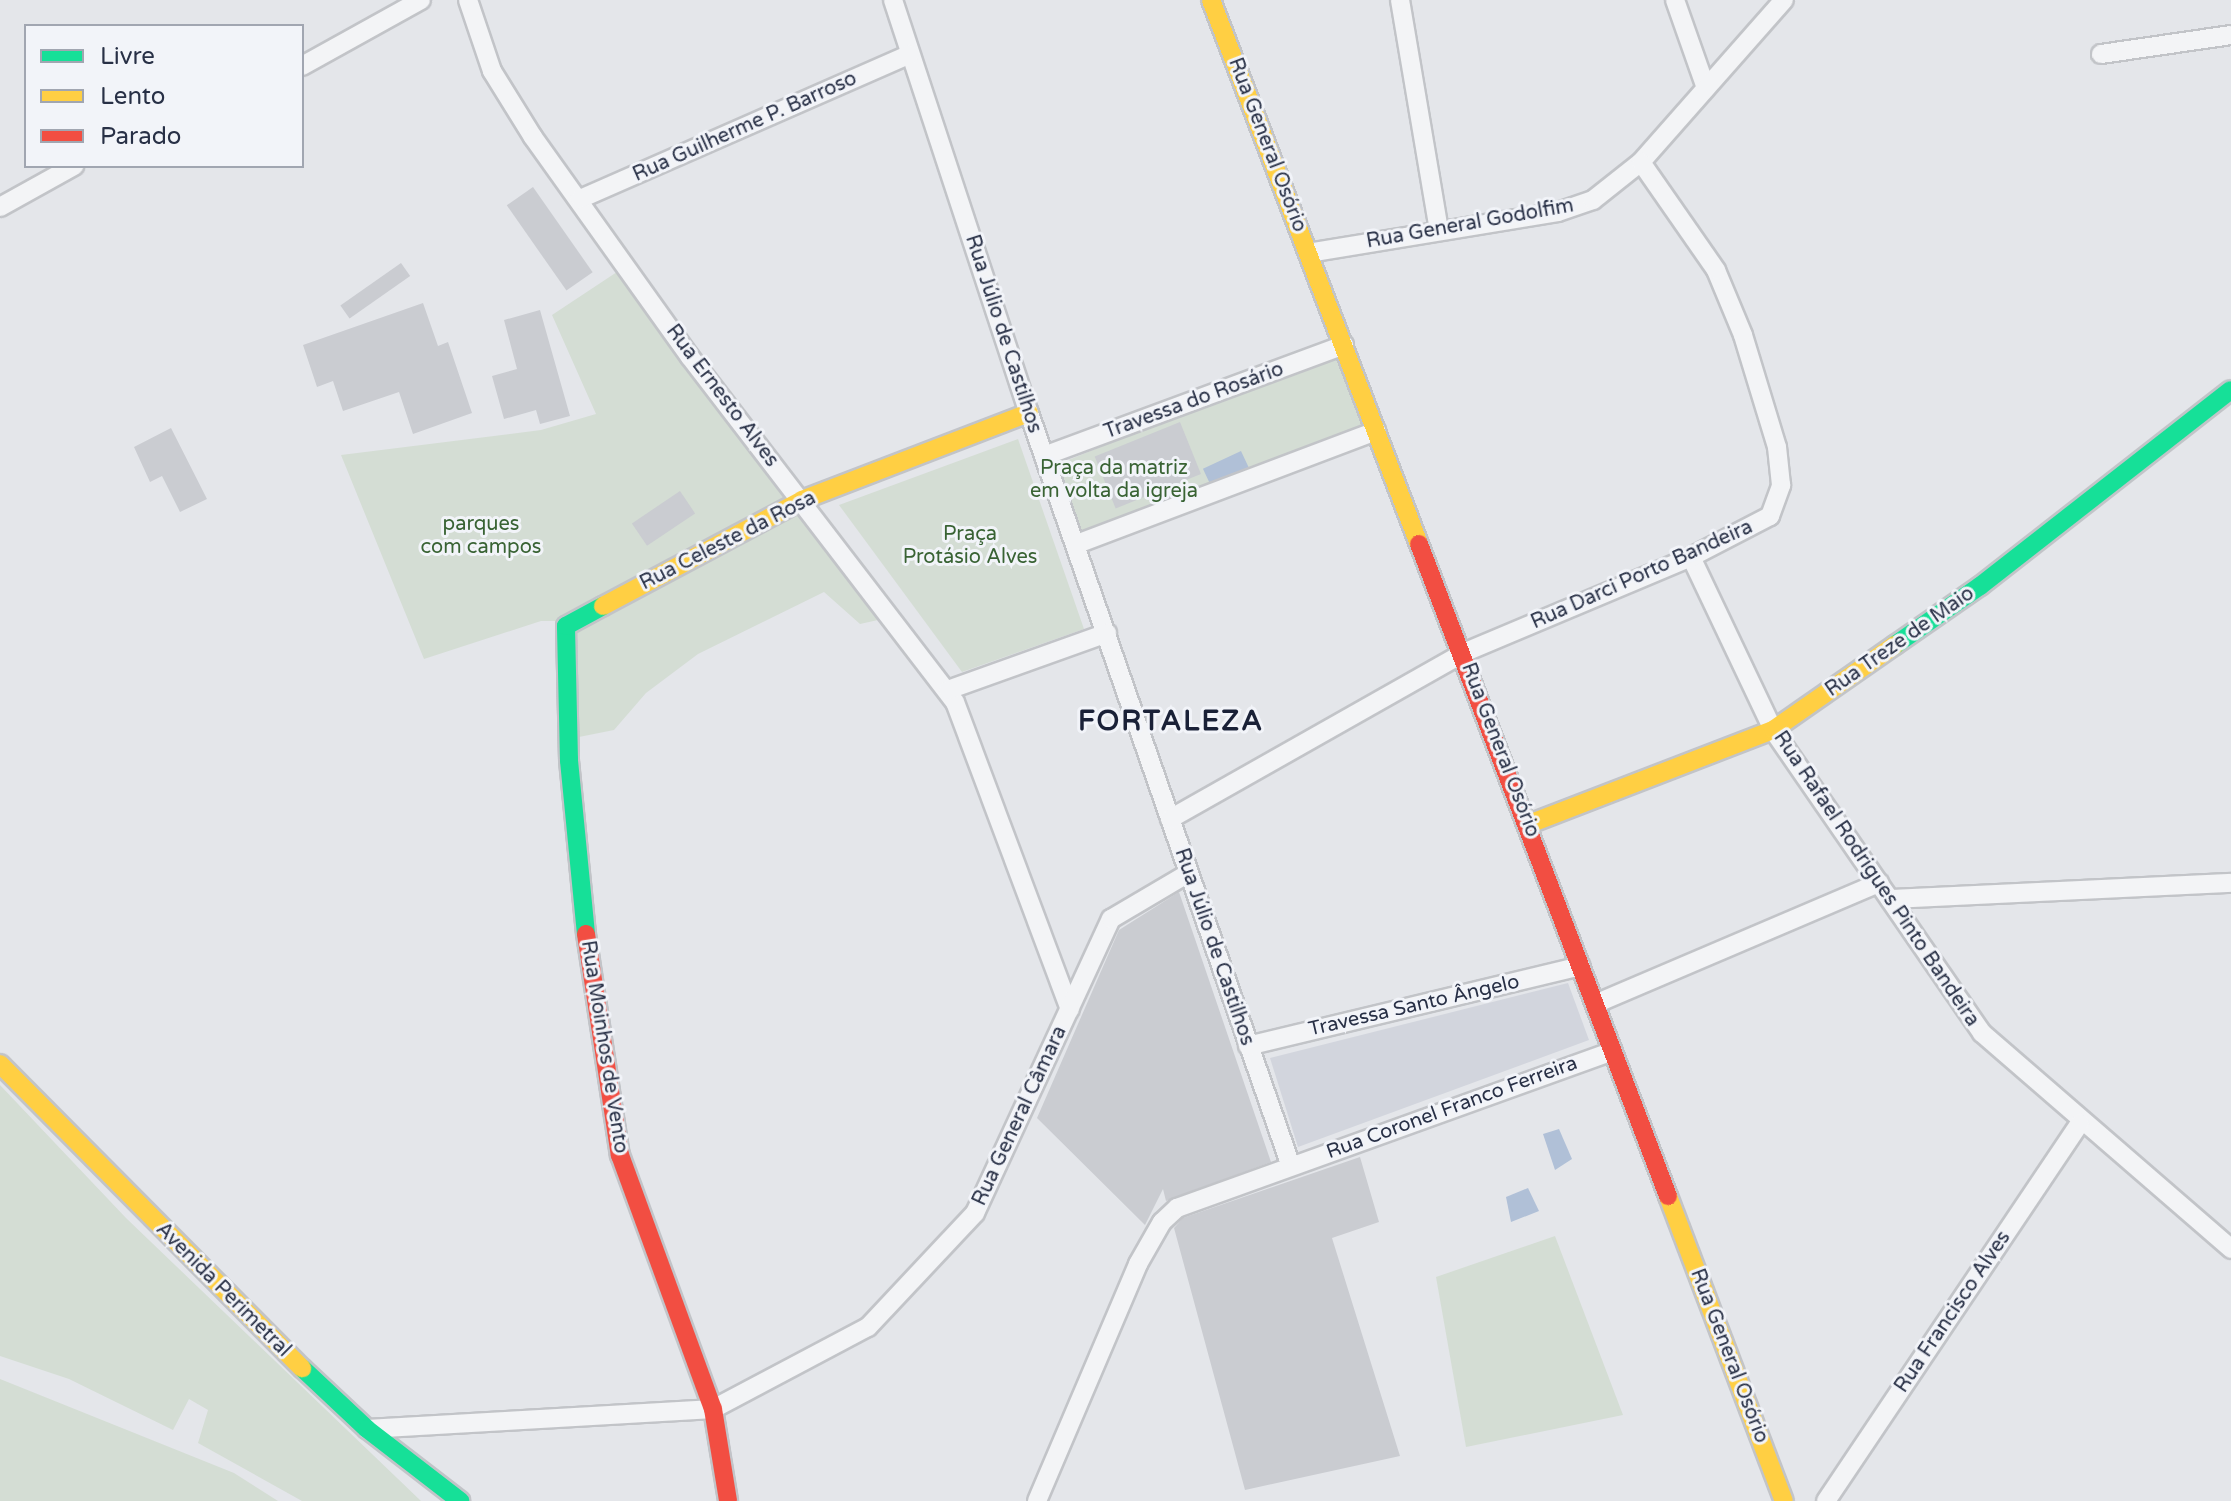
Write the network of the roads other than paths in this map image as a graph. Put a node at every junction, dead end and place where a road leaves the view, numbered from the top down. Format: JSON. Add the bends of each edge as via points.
{"nodes":[{"id":1,"x":421,"y":0,"type":"edge"},
{"id":2,"x":468,"y":0,"type":"edge"},
{"id":3,"x":893,"y":0,"type":"edge"},
{"id":4,"x":1211,"y":0,"type":"edge"},
{"id":5,"x":1400,"y":0,"type":"edge"},
{"id":6,"x":1675,"y":0,"type":"edge"},
{"id":7,"x":1784,"y":0,"type":"edge"},
{"id":8,"x":2231,"y":35,"type":"edge"},
{"id":9,"x":910,"y":54,"type":"junction"},
{"id":10,"x":2101,"y":54,"type":"dead end"},
{"id":11,"x":304,"y":65,"type":"edge"},
{"id":12,"x":1706,"y":88,"type":"junction"},
{"id":13,"x":1641,"y":162,"type":"junction"},
{"id":14,"x":70,"y":168,"type":"edge"},
{"id":15,"x":580,"y":199,"type":"junction"},
{"id":16,"x":0,"y":207,"type":"edge"},
{"id":17,"x":1439,"y":231,"type":"junction"},
{"id":18,"x":1308,"y":253,"type":"junction"},
{"id":19,"x":1344,"y":345,"type":"junction"},
{"id":20,"x":2231,"y":390,"type":"edge"},
{"id":21,"x":1029,"y":413,"type":"junction"},
{"id":22,"x":1376,"y":431,"type":"junction"},
{"id":23,"x":1044,"y":456,"type":"junction"},
{"id":24,"x":802,"y":500,"type":"junction"},
{"id":25,"x":1077,"y":544,"type":"junction"},
{"id":26,"x":1691,"y":557,"type":"junction"},
{"id":27,"x":566,"y":626,"type":"joint"},
{"id":28,"x":1107,"y":633,"type":"junction"},
{"id":29,"x":1463,"y":653,"type":"junction"},
{"id":30,"x":948,"y":690,"type":"junction"},
{"id":31,"x":1773,"y":730,"type":"junction"},
{"id":32,"x":1170,"y":819,"type":"junction"},
{"id":33,"x":1529,"y":824,"type":"junction"},
{"id":34,"x":1187,"y":874,"type":"junction"},
{"id":35,"x":1879,"y":883,"type":"junction"},
{"id":36,"x":2231,"y":883,"type":"edge"},
{"id":37,"x":1890,"y":899,"type":"junction"},
{"id":38,"x":1581,"y":966,"type":"junction"},
{"id":39,"x":1595,"y":1004,"type":"junction"},
{"id":40,"x":1070,"y":1009,"type":"junction"},
{"id":41,"x":1248,"y":1046,"type":"junction"},
{"id":42,"x":1613,"y":1051,"type":"junction"},
{"id":43,"x":0,"y":1064,"type":"edge"},
{"id":44,"x":2080,"y":1123,"type":"junction"},
{"id":45,"x":1291,"y":1166,"type":"junction"},
{"id":46,"x":2231,"y":1249,"type":"edge"},
{"id":47,"x":713,"y":1409,"type":"junction"},
{"id":48,"x":367,"y":1429,"type":"junction"},
{"id":49,"x":460,"y":1501,"type":"edge"},
{"id":50,"x":728,"y":1501,"type":"edge"},
{"id":51,"x":1037,"y":1501,"type":"edge"},
{"id":52,"x":1784,"y":1501,"type":"edge"},
{"id":53,"x":1826,"y":1501,"type":"edge"}],
"edges":[{"from":1,"to":11,"type":"street"},
{"from":2,"to":15,"type":"street","name":"Rua Ernesto Alves","via":[[492,71]]},
{"from":3,"to":9,"type":"street","name":"Rua Júlio de Castilhos"},
{"from":4,"to":18,"type":"street","name":"Rua General Osório"},
{"from":5,"to":17,"type":"street"},
{"from":6,"to":12,"type":"street"},
{"from":7,"to":12,"type":"street","name":"Rua General Godolfim"},
{"from":8,"to":10,"type":"street"},
{"from":9,"to":15,"type":"street","name":"Rua Guilherme P. Barroso"},
{"from":9,"to":21,"type":"street","name":"Rua Júlio de Castilhos"},
{"from":12,"to":13,"type":"street","name":"Rua General Godolfim"},
{"from":13,"to":17,"type":"street","name":"Rua General Godolfim","via":[[1593,200],[1558,212]]},
{"from":13,"to":26,"type":"street","name":"Rua Darci Porto Bandeira","via":[[1716,270],[1765,398],[1777,447],[1781,485],[1770,516]]},
{"from":14,"to":16,"type":"street"},
{"from":15,"to":24,"type":"street","name":"Rua Ernesto Alves","via":[[690,357]]},
{"from":17,"to":18,"type":"street","name":"Rua General Godolfim"},
{"from":18,"to":19,"type":"street","name":"Rua General Osório"},
{"from":19,"to":22,"type":"street","name":"Rua General Osório"},
{"from":19,"to":23,"type":"street","name":"Travessa do Rosário"},
{"from":20,"to":31,"type":"street","name":"Rua Treze de Maio","via":[[1980,586]]},
{"from":21,"to":23,"type":"street","name":"Rua Júlio de Castilhos"},
{"from":21,"to":24,"type":"street","name":"Rua Celeste da Rosa"},
{"from":22,"to":25,"type":"street"},
{"from":22,"to":29,"type":"street","name":"Rua General Osório"},
{"from":23,"to":25,"type":"street","name":"Rua Júlio de Castilhos"},
{"from":24,"to":27,"type":"street","name":"Rua Celeste da Rosa"},
{"from":24,"to":30,"type":"street","name":"Rua Ernesto Alves"},
{"from":25,"to":28,"type":"street","name":"Rua Júlio de Castilhos"},
{"from":26,"to":29,"type":"street","name":"Rua Darci Porto Bandeira"},
{"from":26,"to":31,"type":"street","name":"Rua Rafael Rodrigues Pinto Bandeira"},
{"from":27,"to":47,"type":"street","name":"Rua Moinhos de Vento","via":[[569,760],[583,912],[620,1155]]},
{"from":28,"to":30,"type":"street"},
{"from":28,"to":32,"type":"street","name":"Rua Júlio de Castilhos"},
{"from":29,"to":32,"type":"street","name":"Rua Darci Porto Bandeira"},
{"from":29,"to":33,"type":"street","name":"Rua General Osório"},
{"from":30,"to":40,"type":"street","name":"Rua Ernesto Alves"},
{"from":31,"to":33,"type":"street","name":"Rua Treze de Maio"},
{"from":31,"to":35,"type":"street","name":"Rua Rafael Rodrigues Pinto Bandeira"},
{"from":32,"to":34,"type":"street","name":"Rua Júlio de Castilhos"},
{"from":33,"to":38,"type":"street","name":"Rua General Osório"},
{"from":34,"to":40,"type":"street","name":"Rua General Câmara","via":[[1111,919]]},
{"from":34,"to":41,"type":"street","name":"Rua Júlio de Castilhos"},
{"from":35,"to":37,"type":"street","name":"Rua Rafael Rodrigues Pinto Bandeira"},
{"from":35,"to":39,"type":"street"},
{"from":36,"to":37,"type":"street"},
{"from":37,"to":44,"type":"street","name":"Rua Rafael Rodrigues Pinto Bandeira","via":[[1982,1033]]},
{"from":38,"to":39,"type":"street","name":"Rua General Osório"},
{"from":38,"to":41,"type":"street","name":"Travessa Santo Ângelo"},
{"from":39,"to":42,"type":"street","name":"Rua General Osório"},
{"from":40,"to":47,"type":"street","name":"Rua General Câmara","via":[[996,1176],[943,1252],[868,1327]]},
{"from":41,"to":45,"type":"street","name":"Rua Júlio de Castilhos"},
{"from":42,"to":45,"type":"street","name":"Rua Coronel Franco Ferreira"},
{"from":42,"to":52,"type":"street","name":"Rua General Osório"},
{"from":43,"to":48,"type":"street","name":"Avenida Perimetral","via":[[236,1306]]},
{"from":44,"to":46,"type":"street","name":"Rua Rafael Rodrigues Pinto Bandeira"},
{"from":44,"to":53,"type":"street","name":"Rua Francisco Alves"},
{"from":45,"to":51,"type":"street","name":"Rua Coronel Franco Ferreira","via":[[1203,1196],[1162,1222],[1138,1264]]},
{"from":47,"to":48,"type":"street","name":"Rua General Câmara"},
{"from":47,"to":50,"type":"street","name":"Rua Moinhos de Vento"},
{"from":48,"to":49,"type":"street","name":"Avenida Perimetral"}]}
